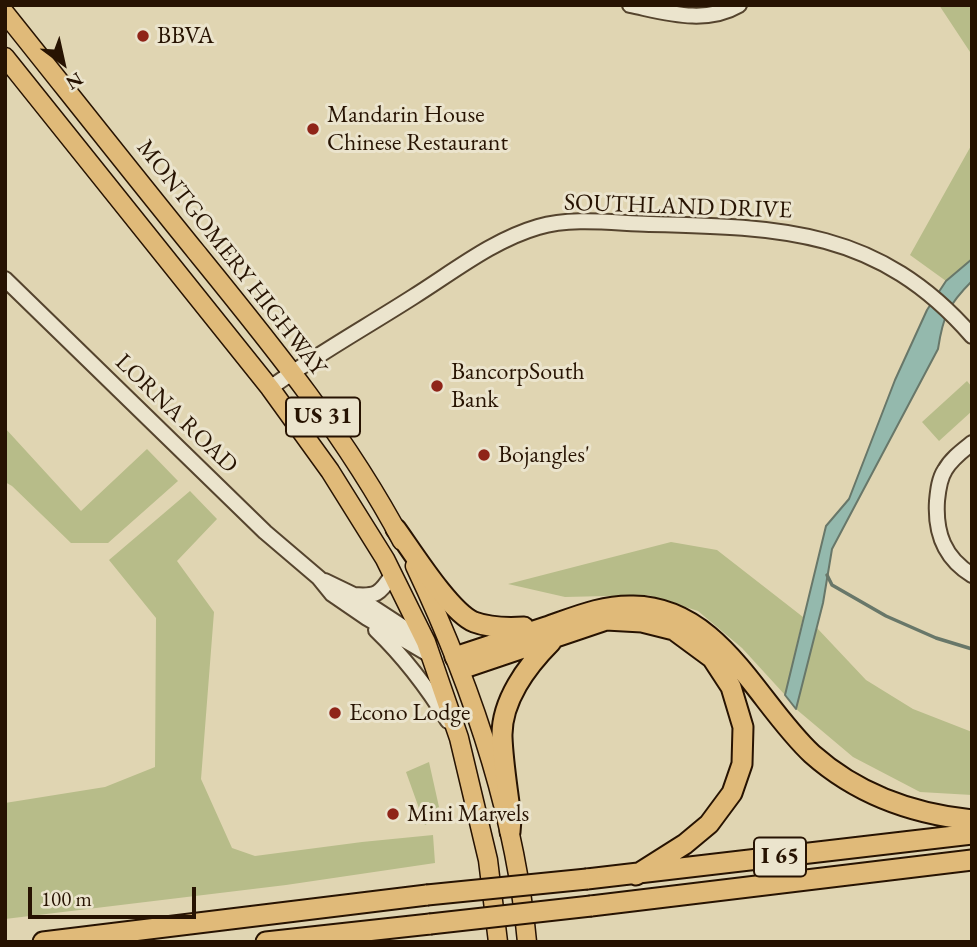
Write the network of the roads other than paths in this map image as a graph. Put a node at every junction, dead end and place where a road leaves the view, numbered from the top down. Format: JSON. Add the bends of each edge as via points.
{"nodes":[{"id":1,"x":630,"y":5,"type":"edge"},
{"id":2,"x":739,"y":5,"type":"edge"},
{"id":3,"x":5,"y":13,"type":"edge"},
{"id":4,"x":5,"y":57,"type":"edge"},
{"id":5,"x":5,"y":279,"type":"edge"},
{"id":6,"x":972,"y":336,"type":"edge"},
{"id":7,"x":292,"y":372,"type":"junction"},
{"id":8,"x":270,"y":388,"type":"junction"},
{"id":9,"x":972,"y":443,"type":"edge"},
{"id":10,"x":396,"y":529,"type":"junction"},
{"id":11,"x":972,"y":575,"type":"edge"},
{"id":12,"x":392,"y":576,"type":"junction"},
{"id":13,"x":319,"y":578,"type":"junction"},
{"id":14,"x":354,"y":594,"type":"junction"},
{"id":15,"x":367,"y":618,"type":"junction"},
{"id":16,"x":550,"y":633,"type":"junction"},
{"id":17,"x":428,"y":648,"type":"junction"},
{"id":18,"x":458,"y":663,"type":"junction"},
{"id":19,"x":458,"y":738,"type":"junction"},
{"id":20,"x":972,"y":820,"type":"edge"},
{"id":21,"x":510,"y":832,"type":"junction"},
{"id":22,"x":972,"y":834,"type":"edge"},
{"id":23,"x":972,"y":860,"type":"edge"},
{"id":24,"x":636,"y":875,"type":"junction"},
{"id":25,"x":392,"y":927,"type":"junction"},
{"id":26,"x":43,"y":942,"type":"edge"},
{"id":27,"x":266,"y":942,"type":"edge"},
{"id":28,"x":366,"y":942,"type":"edge"},
{"id":29,"x":498,"y":942,"type":"edge"},
{"id":30,"x":527,"y":942,"type":"edge"}],
"edges":[{"from":1,"to":2,"type":"street","via":[[684,16],[708,15]]},
{"from":3,"to":7,"type":"main road","name":"MONTGOMERY HIGHWAY","number":"US 31"},
{"from":4,"to":8,"type":"main road","name":"MONTGOMERY HIGHWAY","number":"US 31"},
{"from":5,"to":13,"type":"street","name":"LORNA ROAD","via":[[265,533]]},
{"from":6,"to":7,"type":"street","name":"SOUTHLAND DRIVE","via":[[934,296],[904,274],[861,252],[802,234],[571,222],[540,226],[492,247]]},
{"from":7,"to":8,"type":"street","name":"SOUTHLAND DRIVE"},
{"from":7,"to":10,"type":"main road","name":"MONTGOMERY HIGHWAY","number":"US 31"},
{"from":8,"to":12,"type":"main road","name":"MONTGOMERY HIGHWAY","number":"US 31","via":[[330,471]]},
{"from":9,"to":11,"type":"street","via":[[944,470],[936,517],[944,547]]},
{"from":10,"to":16,"type":"highway","via":[[448,600],[472,621]]},
{"from":10,"to":18,"type":"main road","name":"MONTGOMERY HIGHWAY","number":"US 31"},
{"from":12,"to":14,"type":"street","via":[[371,597]]},
{"from":12,"to":17,"type":"main road","name":"MONTGOMERY HIGHWAY","number":"US 31"},
{"from":13,"to":14,"type":"street","name":"LORNA ROAD"},
{"from":13,"to":15,"type":"street","name":"LORNA ROAD","via":[[332,594]]},
{"from":14,"to":17,"type":"street","name":"LORNA ROAD"},
{"from":15,"to":17,"type":"street","name":"LORNA ROAD"},
{"from":15,"to":19,"type":"street","via":[[424,683]]},
{"from":16,"to":18,"type":"highway"},
{"from":16,"to":20,"type":"highway","via":[[596,609],[616,606],[652,608],[686,620],[713,639],[795,736],[827,765],[902,807]]},
{"from":16,"to":21,"type":"highway","via":[[518,683],[502,734]]},
{"from":16,"to":24,"type":"highway","via":[[606,620],[674,630],[712,658],[731,687],[743,727],[742,764],[732,793],[709,824]]},
{"from":17,"to":18,"type":"main road"},
{"from":17,"to":19,"type":"main road","name":"MONTGOMERY HIGHWAY","number":"US 31"},
{"from":18,"to":21,"type":"main road","name":"MONTGOMERY HIGHWAY","number":"US 31"},
{"from":19,"to":29,"type":"main road","name":"MONTGOMERY HIGHWAY","number":"US 31","via":[[488,860]]},
{"from":21,"to":30,"type":"main road","name":"MONTGOMERY HIGHWAY","number":"US 31"},
{"from":22,"to":24,"type":"highway","number":"I 65"},
{"from":23,"to":25,"type":"highway","number":"I 65","bridge":true},
{"from":24,"to":26,"type":"highway","number":"I 65","bridge":true,"via":[[427,895]]},
{"from":25,"to":27,"type":"highway","number":"I 65"},
{"from":25,"to":28,"type":"highway"}]}
